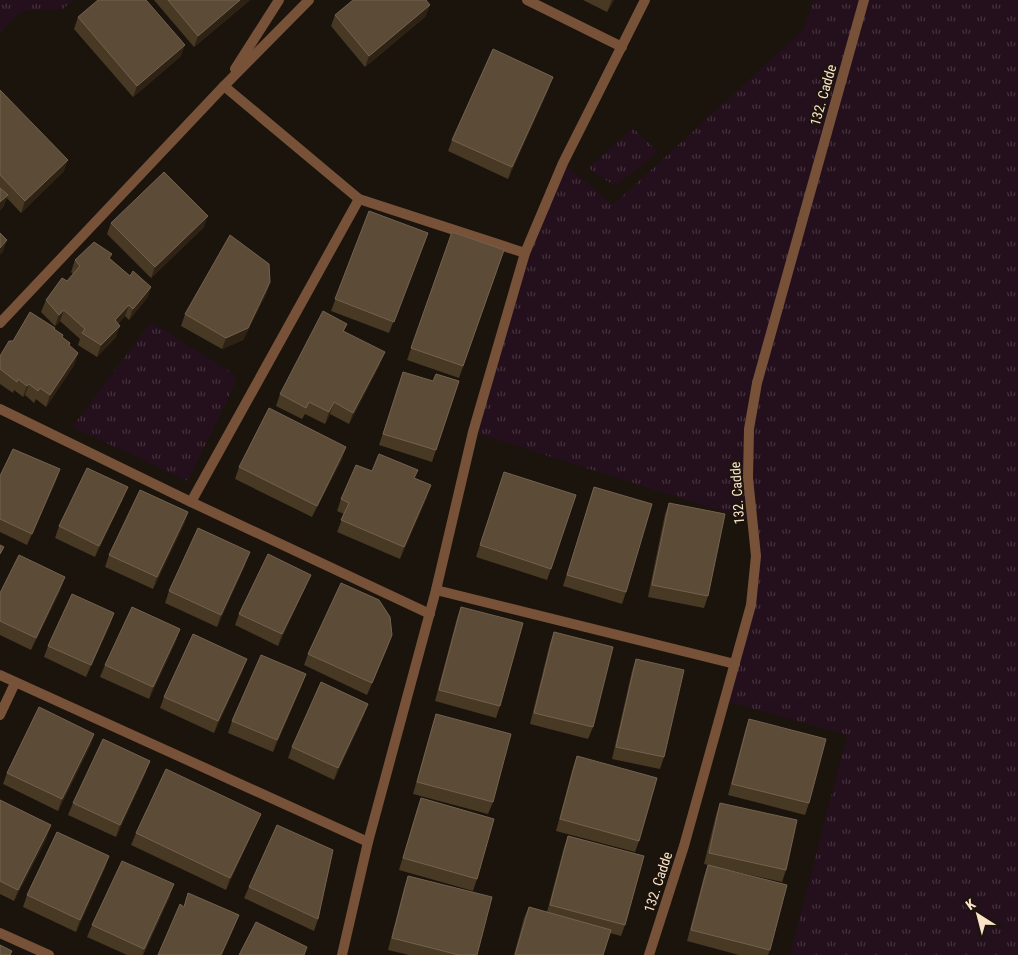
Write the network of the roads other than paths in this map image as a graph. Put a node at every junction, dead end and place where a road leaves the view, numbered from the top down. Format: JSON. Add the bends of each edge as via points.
{"nodes":[{"id":1,"x":279,"y":0,"type":"edge"},
{"id":2,"x":309,"y":0,"type":"edge"},
{"id":3,"x":527,"y":0,"type":"edge"},
{"id":4,"x":645,"y":0,"type":"edge"},
{"id":5,"x":864,"y":0,"type":"edge"},
{"id":6,"x":622,"y":47,"type":"junction"},
{"id":7,"x":224,"y":86,"type":"junction"},
{"id":8,"x":359,"y":199,"type":"junction"},
{"id":9,"x":525,"y":253,"type":"junction"},
{"id":10,"x":0,"y":323,"type":"edge"},
{"id":11,"x":0,"y":409,"type":"edge"},
{"id":12,"x":190,"y":502,"type":"junction"},
{"id":13,"x":436,"y":590,"type":"junction"},
{"id":14,"x":430,"y":614,"type":"junction"},
{"id":15,"x":735,"y":664,"type":"junction"},
{"id":16,"x":0,"y":675,"type":"edge"},
{"id":17,"x":15,"y":683,"type":"junction"},
{"id":18,"x":0,"y":715,"type":"edge"},
{"id":19,"x":368,"y":842,"type":"junction"},
{"id":20,"x":0,"y":933,"type":"edge"},
{"id":21,"x":49,"y":955,"type":"edge"},
{"id":22,"x":342,"y":955,"type":"edge"},
{"id":23,"x":649,"y":955,"type":"edge"}],
"edges":[{"from":1,"to":7,"type":"street"},
{"from":2,"to":7,"type":"street"},
{"from":3,"to":6,"type":"street"},
{"from":4,"to":6,"type":"street"},
{"from":5,"to":15,"type":"street","name":"132. Cadde","via":[[758,383],[749,429],[748,478],[756,556],[750,606]]},
{"from":6,"to":9,"type":"street","via":[[563,163]]},
{"from":7,"to":8,"type":"street"},
{"from":7,"to":10,"type":"street"},
{"from":8,"to":9,"type":"street"},
{"from":8,"to":12,"type":"street"},
{"from":9,"to":13,"type":"street","via":[[473,432]]},
{"from":11,"to":12,"type":"street"},
{"from":12,"to":14,"type":"street"},
{"from":13,"to":14,"type":"street"},
{"from":13,"to":15,"type":"street"},
{"from":14,"to":19,"type":"street"},
{"from":15,"to":23,"type":"street","name":"132. Cadde","via":[[684,846]]},
{"from":16,"to":17,"type":"street"},
{"from":17,"to":18,"type":"street"},
{"from":17,"to":19,"type":"street"},
{"from":19,"to":22,"type":"street"},
{"from":20,"to":21,"type":"street"}]}
